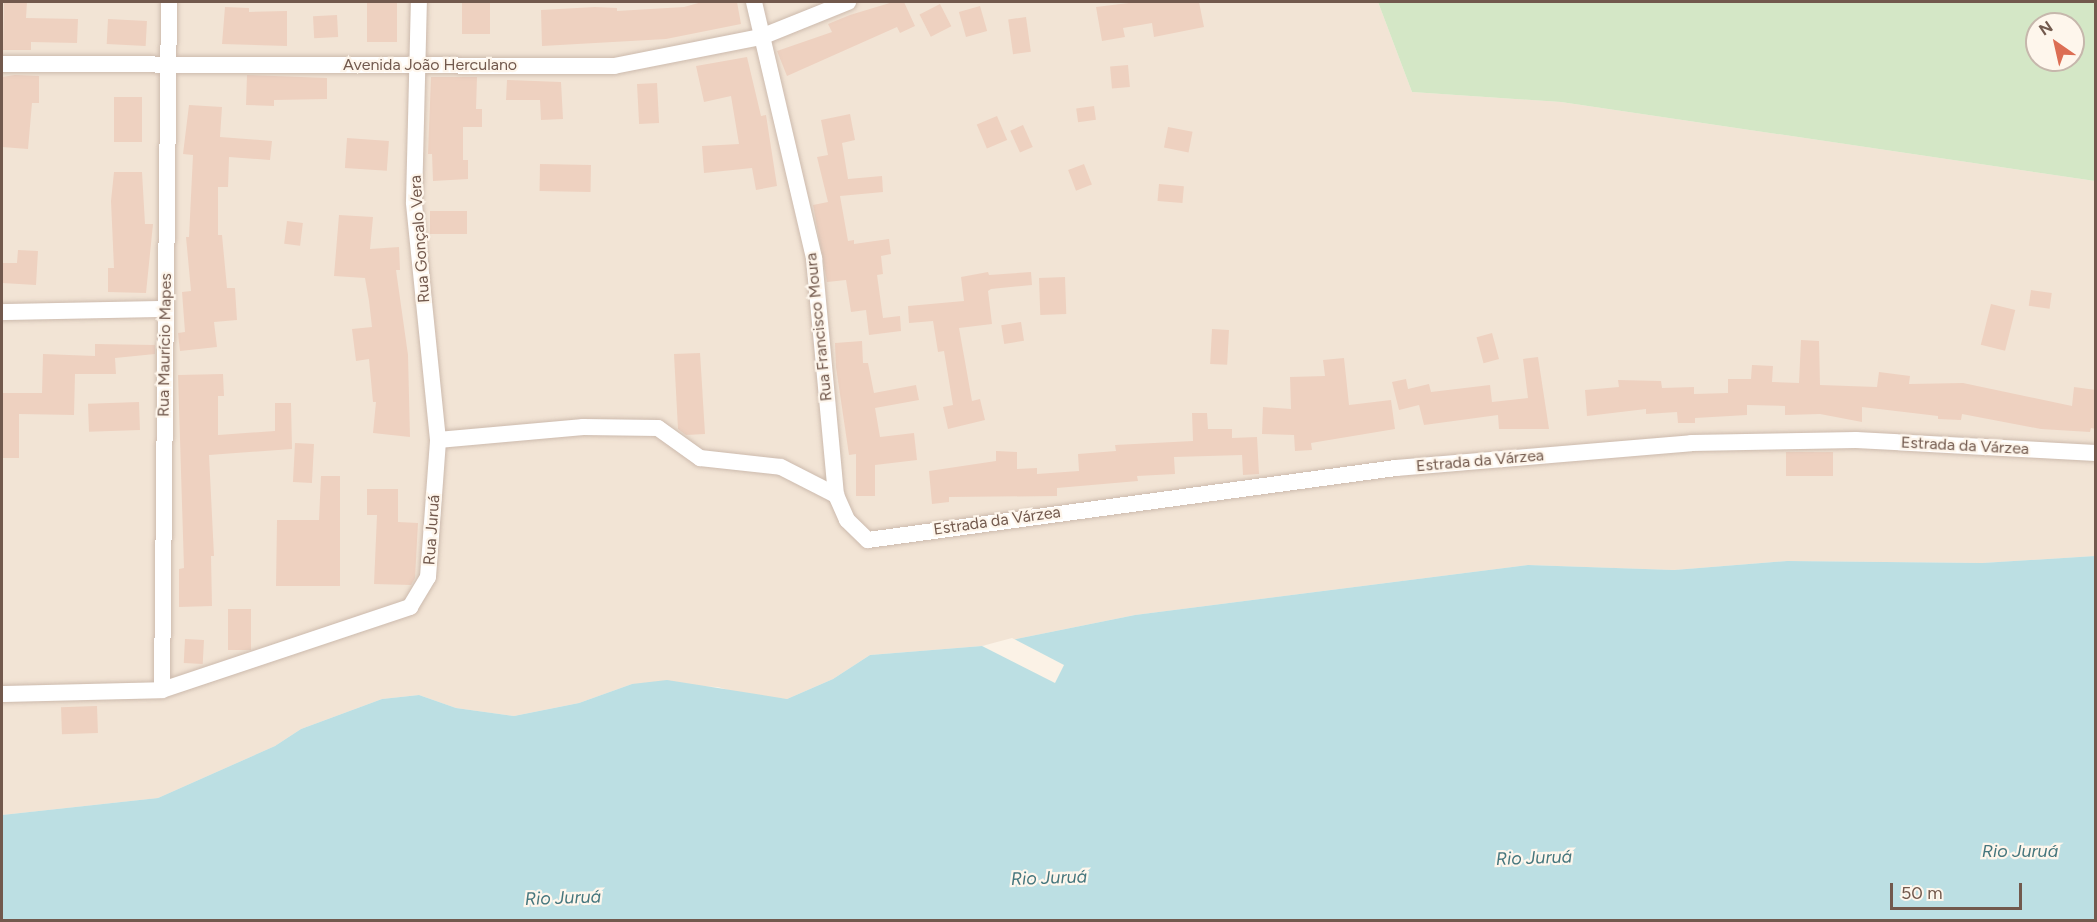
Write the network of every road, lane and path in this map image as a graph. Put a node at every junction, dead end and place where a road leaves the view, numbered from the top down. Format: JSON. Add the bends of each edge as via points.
{"nodes":[{"id":1,"x":169,"y":2,"type":"edge"},
{"id":2,"x":419,"y":2,"type":"edge"},
{"id":3,"x":754,"y":2,"type":"edge"},
{"id":4,"x":848,"y":2,"type":"edge"},
{"id":5,"x":761,"y":37,"type":"junction"},
{"id":6,"x":169,"y":63,"type":"junction"},
{"id":7,"x":2,"y":64,"type":"edge"},
{"id":8,"x":418,"y":65,"type":"junction"},
{"id":9,"x":164,"y":309,"type":"junction"},
{"id":10,"x":2,"y":312,"type":"edge"},
{"id":11,"x":438,"y":440,"type":"junction"},
{"id":12,"x":2096,"y":453,"type":"edge"},
{"id":13,"x":836,"y":495,"type":"junction"},
{"id":14,"x":868,"y":540,"type":"joint"},
{"id":15,"x":162,"y":690,"type":"junction"},
{"id":16,"x":2,"y":694,"type":"edge"}],
"edges":[{"from":1,"to":6,"type":"street","name":"Rua Maurício Mapes"},
{"from":2,"to":8,"type":"street","name":"Rua Gonçalo Vera"},
{"from":3,"to":5,"type":"street","name":"Rua Francisco Moura"},
{"from":4,"to":5,"type":"street","name":"Avenida João Herculano"},
{"from":5,"to":8,"type":"street","name":"Avenida João Herculano","via":[[614,66]]},
{"from":5,"to":13,"type":"street","name":"Rua Francisco Moura","via":[[814,258]]},
{"from":6,"to":7,"type":"street","name":"Avenida João Herculano"},
{"from":6,"to":8,"type":"street","name":"Avenida João Herculano"},
{"from":6,"to":9,"type":"street","name":"Rua Maurício Mapes"},
{"from":8,"to":11,"type":"street","name":"Rua Gonçalo Vera","via":[[414,202]]},
{"from":9,"to":10,"type":"street"},
{"from":9,"to":15,"type":"street","name":"Rua Maurício Mapes"},
{"from":11,"to":13,"type":"street","via":[[583,427],[658,428],[700,458],[781,467]]},
{"from":11,"to":15,"type":"street","name":"Rua Juruá","via":[[429,577],[410,607]]},
{"from":12,"to":14,"type":"street","name":"Estrada da Várzea","via":[[1856,440],[1691,443],[1395,468]]},
{"from":13,"to":14,"type":"street","name":"Rua Francisco Moura","via":[[847,520]]},
{"from":15,"to":16,"type":"street","name":"Rua Juruá"}]}
